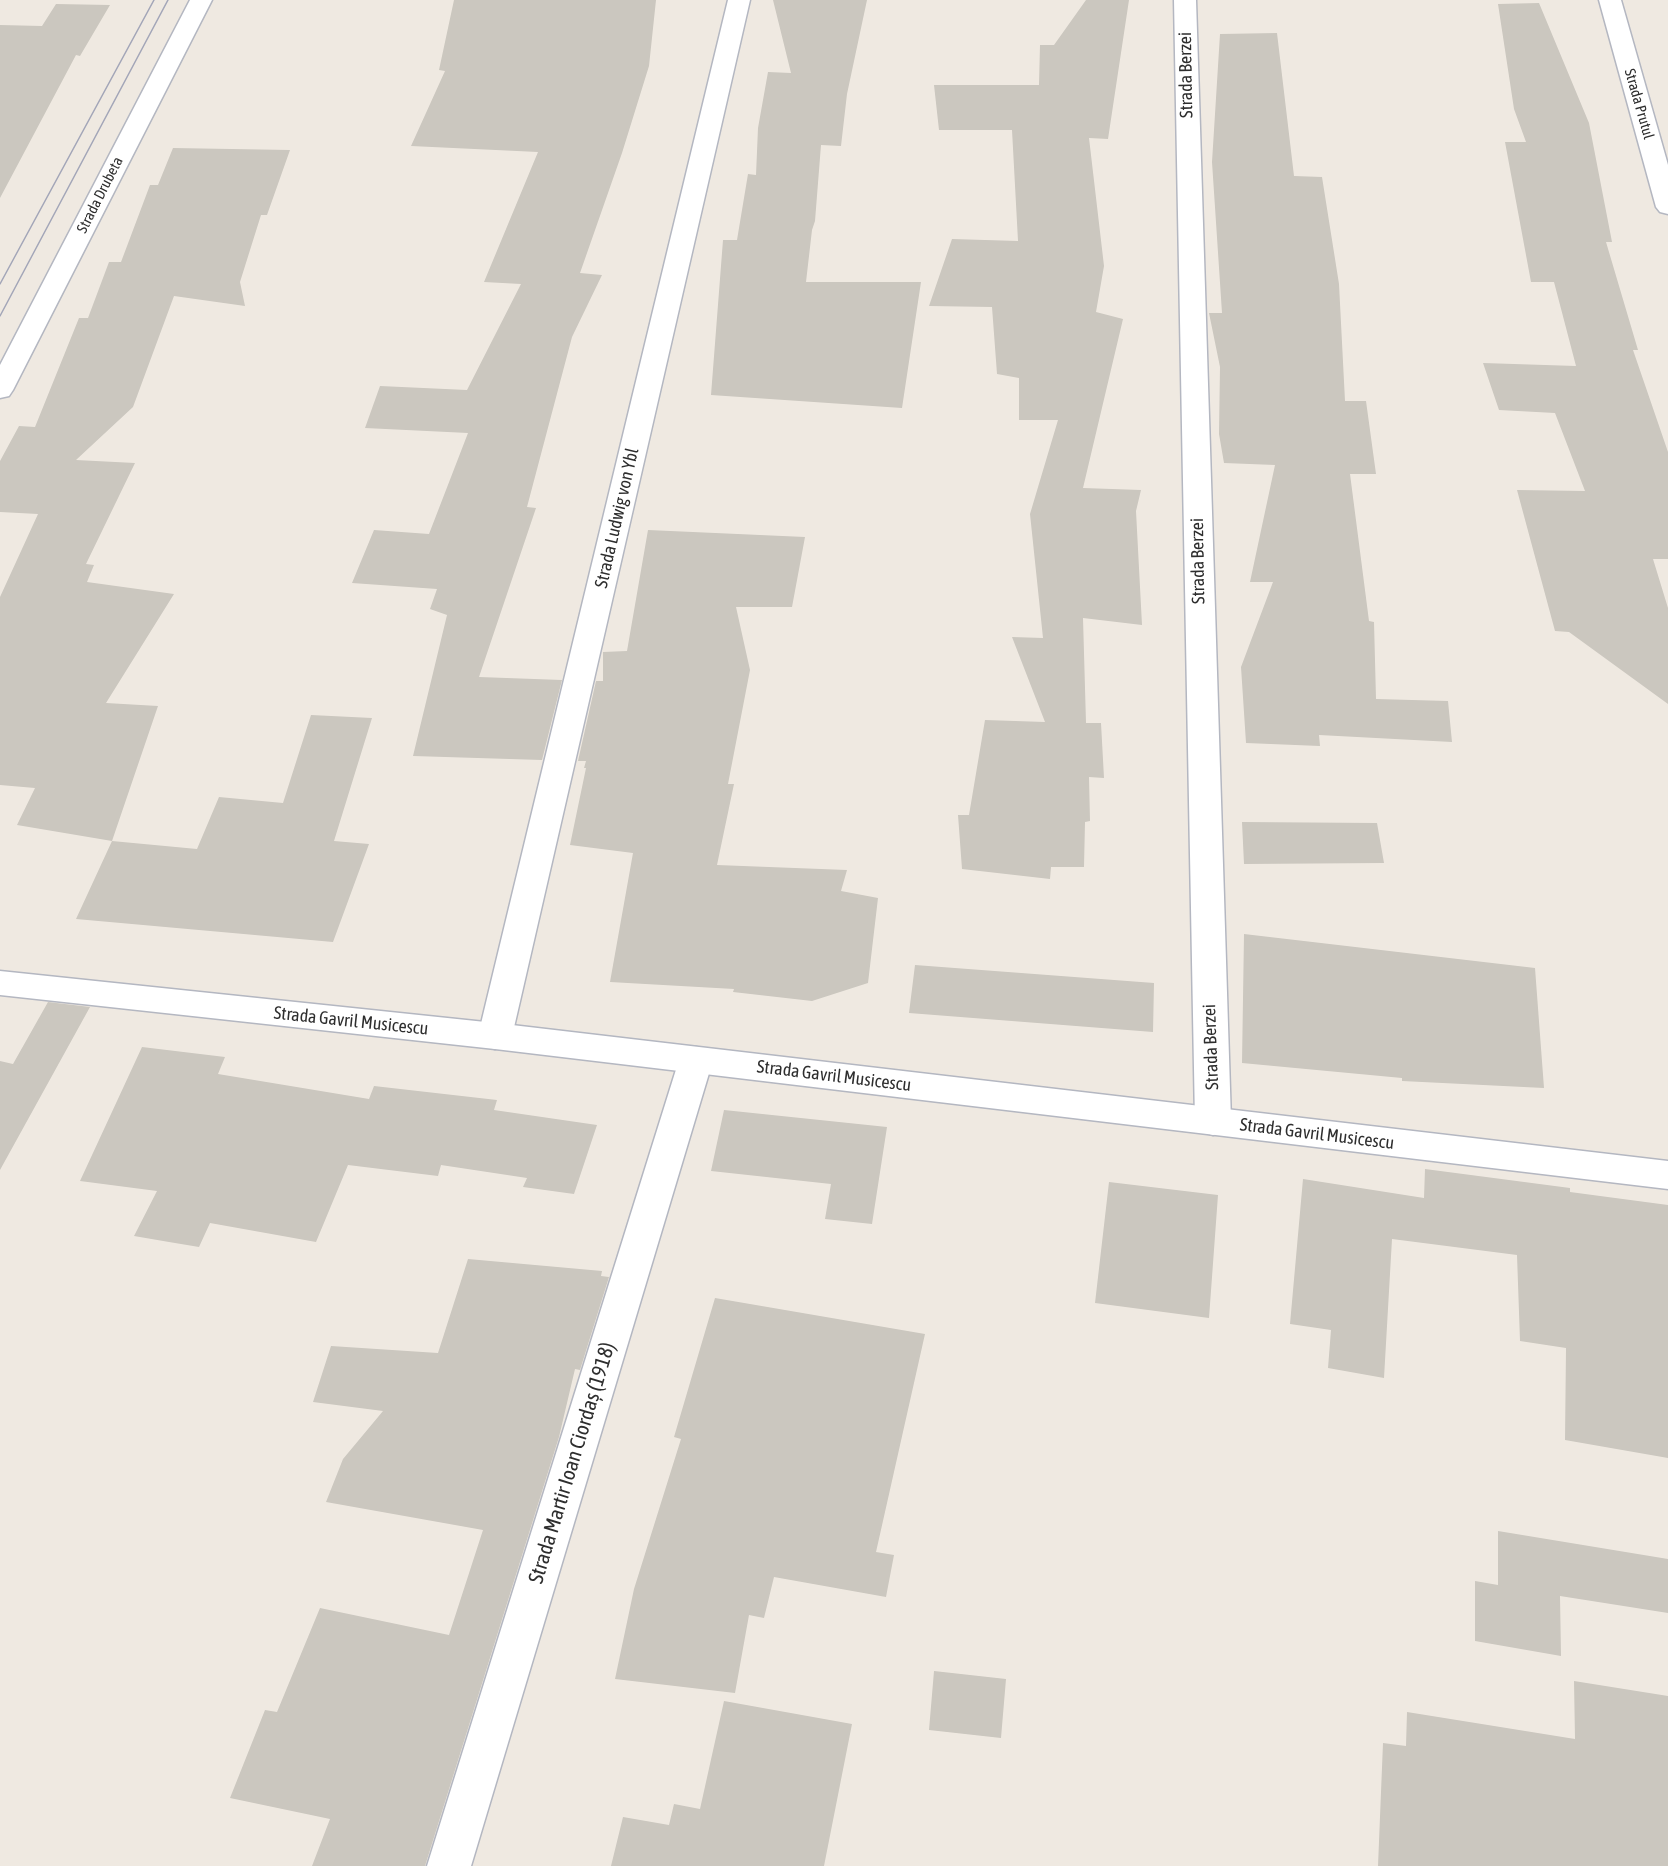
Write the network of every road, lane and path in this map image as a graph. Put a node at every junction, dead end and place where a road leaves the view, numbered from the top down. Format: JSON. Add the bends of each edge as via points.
{"nodes":[{"id":1,"x":201,"y":0,"type":"edge"},
{"id":2,"x":739,"y":0,"type":"edge"},
{"id":3,"x":1185,"y":0,"type":"edge"},
{"id":4,"x":1610,"y":0,"type":"edge"},
{"id":5,"x":1668,"y":207,"type":"edge"},
{"id":6,"x":0,"y":390,"type":"edge"},
{"id":7,"x":0,"y":982,"type":"edge"},
{"id":8,"x":495,"y":1036,"type":"junction"},
{"id":9,"x":696,"y":1060,"type":"junction"},
{"id":10,"x":1213,"y":1121,"type":"junction"},
{"id":11,"x":1668,"y":1175,"type":"edge"},
{"id":12,"x":449,"y":1866,"type":"edge"}],
"edges":[{"from":1,"to":6,"type":"street","name":"Strada Drubeta"},
{"from":2,"to":8,"type":"street","name":"Strada Ludwig von Ybl"},
{"from":3,"to":10,"type":"street","name":"Strada Berzei"},
{"from":4,"to":5,"type":"street","name":"Strada Prutul"},
{"from":7,"to":8,"type":"street","name":"Strada Gavril Musicescu"},
{"from":8,"to":9,"type":"street","name":"Strada Gavril Musicescu"},
{"from":9,"to":10,"type":"street","name":"Strada Gavril Musicescu"},
{"from":9,"to":12,"type":"street","name":"Strada Martir Ioan Ciordaș (1918)"},
{"from":10,"to":11,"type":"street","name":"Strada Gavril Musicescu"}]}
